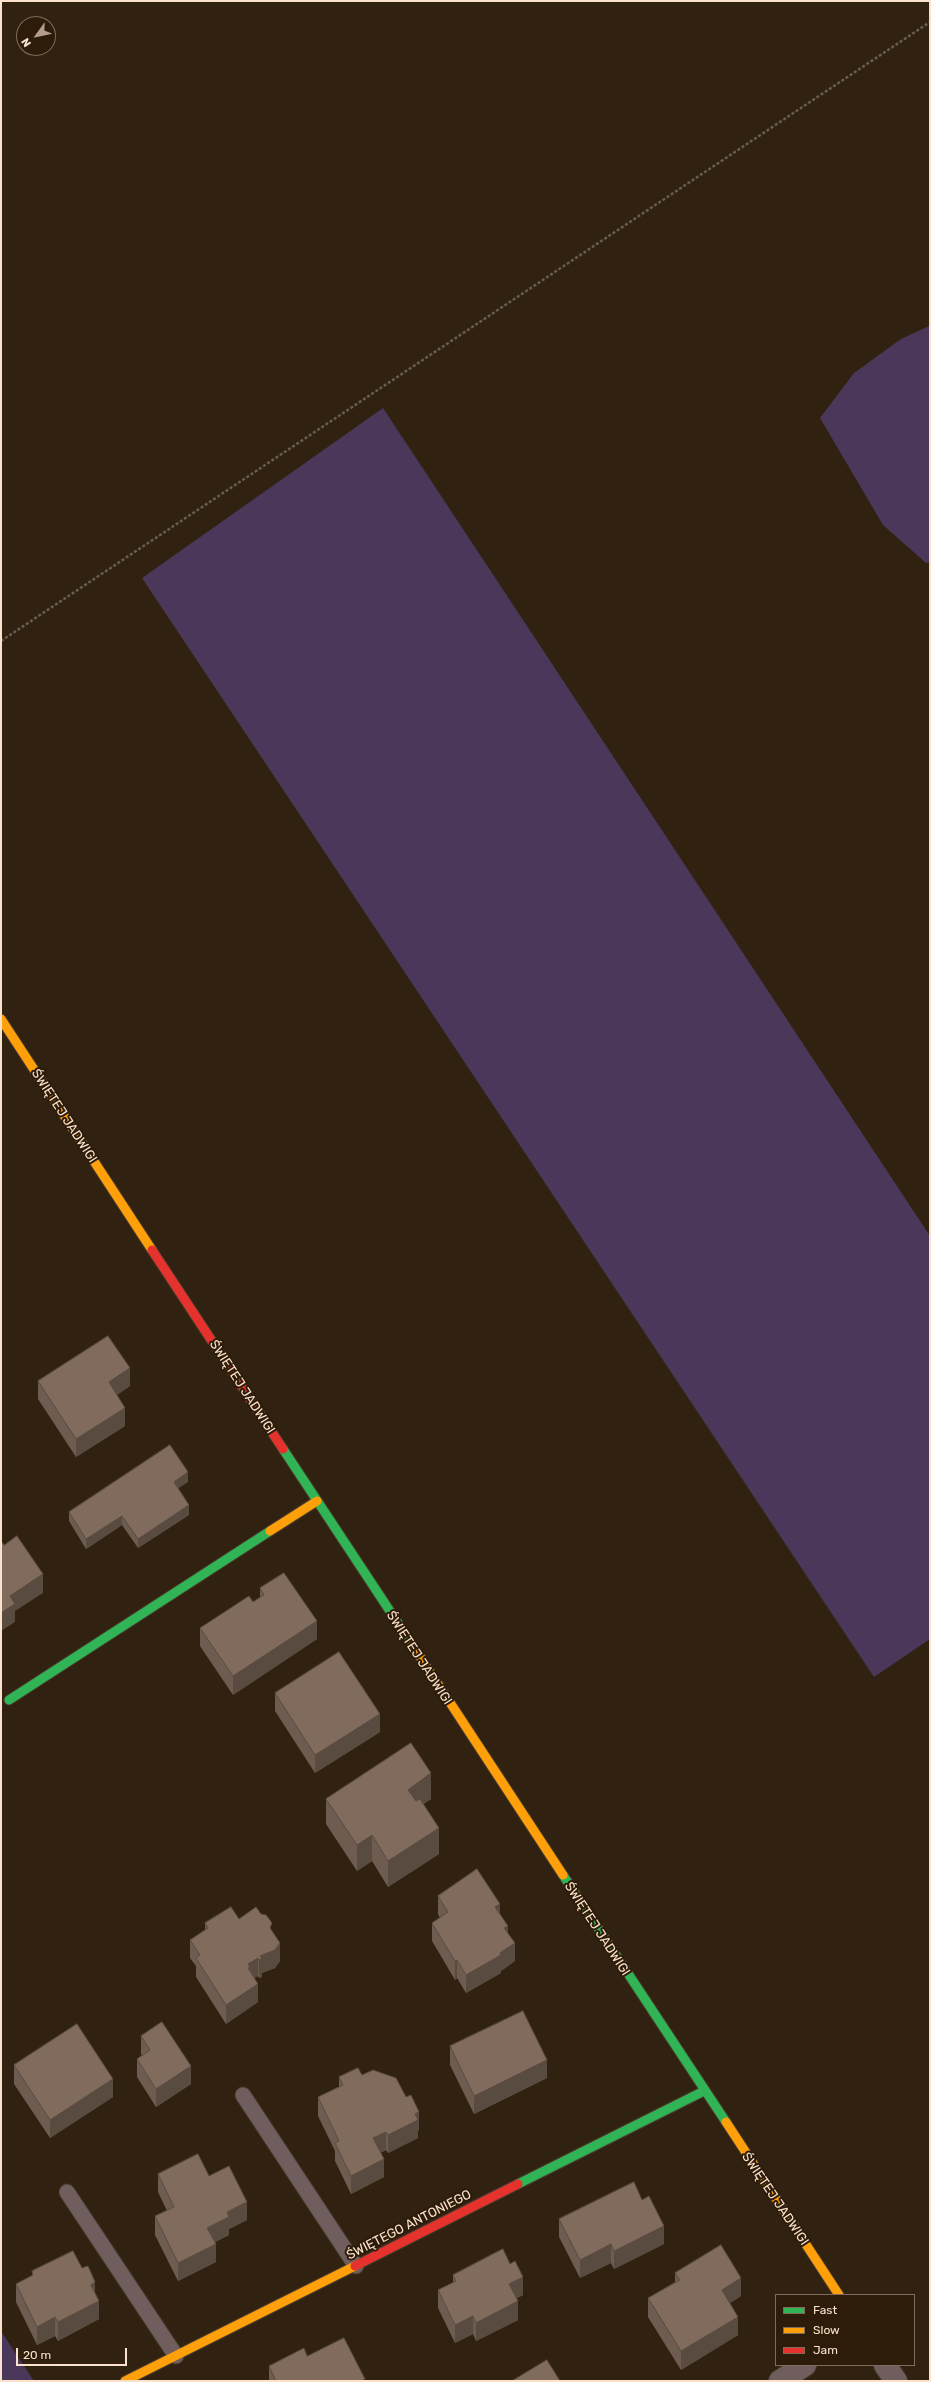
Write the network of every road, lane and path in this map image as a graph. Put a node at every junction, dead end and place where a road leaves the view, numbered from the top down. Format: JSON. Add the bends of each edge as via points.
{"nodes":[{"id":1,"x":930,"y":22,"type":"edge"},
{"id":2,"x":1,"y":641,"type":"edge"},
{"id":3,"x":1,"y":1019,"type":"edge"},
{"id":4,"x":316,"y":1501,"type":"junction"},
{"id":5,"x":9,"y":1700,"type":"dead end"},
{"id":6,"x":704,"y":2091,"type":"junction"},
{"id":7,"x":243,"y":2095,"type":"dead end"},
{"id":8,"x":67,"y":2192,"type":"dead end"},
{"id":9,"x":356,"y":2266,"type":"junction"},
{"id":10,"x":838,"y":2294,"type":"edge"},
{"id":11,"x":176,"y":2356,"type":"junction"},
{"id":12,"x":803,"y":2366,"type":"edge"},
{"id":13,"x":886,"y":2366,"type":"edge"},
{"id":14,"x":125,"y":2381,"type":"edge"},
{"id":15,"x":780,"y":2381,"type":"edge"},
{"id":16,"x":896,"y":2381,"type":"edge"}],
"edges":[{"from":1,"to":2,"type":"path"},
{"from":3,"to":4,"type":"street","name":"ŚWIĘTEJ JADWIGI"},
{"from":4,"to":5,"type":"street"},
{"from":4,"to":6,"type":"street","name":"ŚWIĘTEJ JADWIGI"},
{"from":6,"to":9,"type":"street","name":"ŚWIĘTEGO ANTONIEGO"},
{"from":6,"to":10,"type":"street","name":"ŚWIĘTEJ JADWIGI"},
{"from":7,"to":9,"type":"lane"},
{"from":8,"to":11,"type":"lane"},
{"from":9,"to":11,"type":"street","name":"ŚWIĘTEGO ANTONIEGO"},
{"from":11,"to":14,"type":"street","name":"ŚWIĘTEGO ANTONIEGO"},
{"from":12,"to":15,"type":"street"},
{"from":13,"to":16,"type":"street"}]}
